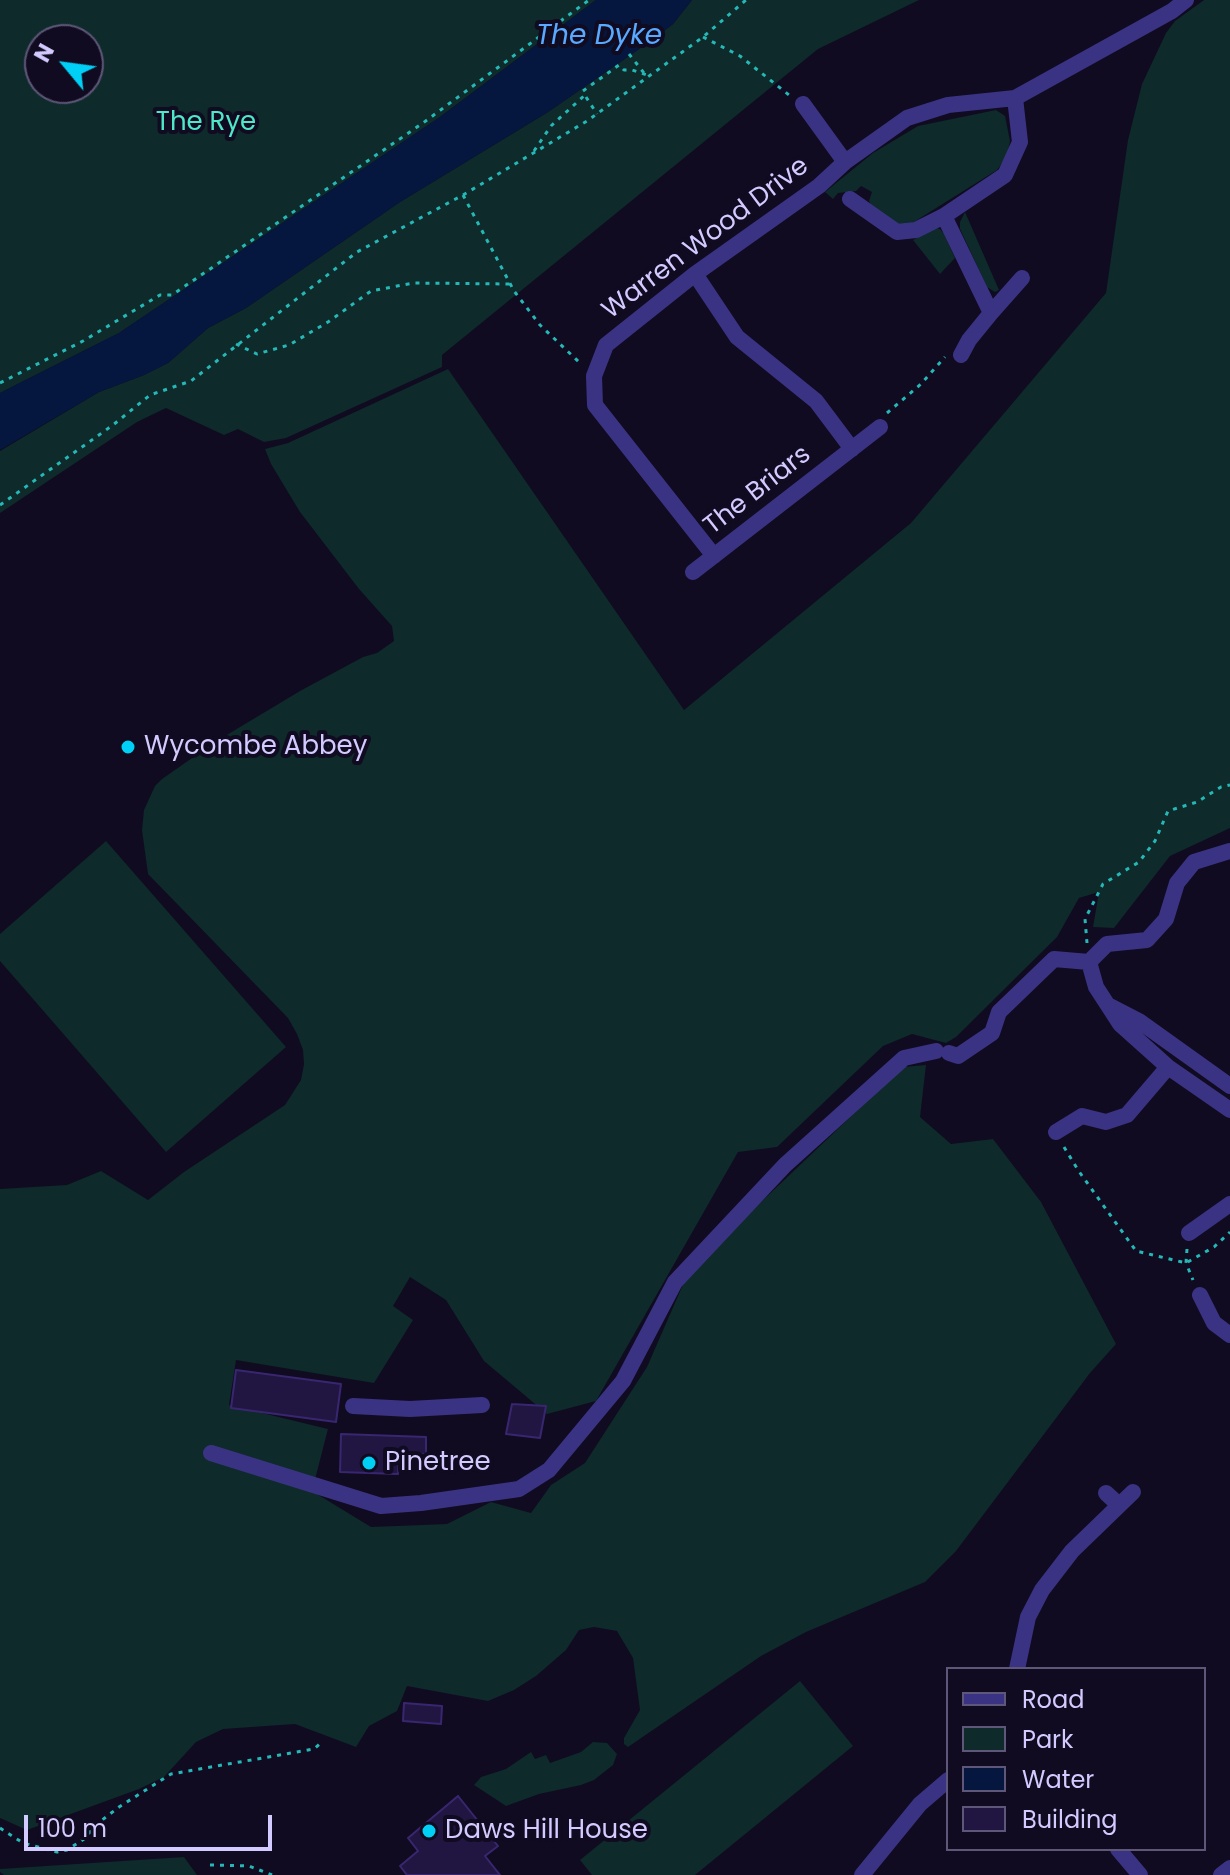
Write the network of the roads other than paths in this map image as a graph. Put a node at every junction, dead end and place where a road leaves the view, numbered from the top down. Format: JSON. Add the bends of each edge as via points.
{"nodes":[{"id":1,"x":1186,"y":0,"type":"edge"},
{"id":2,"x":1015,"y":98,"type":"junction"},
{"id":3,"x":803,"y":104,"type":"road end"},
{"id":4,"x":845,"y":162,"type":"junction"},
{"id":5,"x":850,"y":199,"type":"dead end"},
{"id":6,"x":944,"y":216,"type":"junction"},
{"id":7,"x":695,"y":274,"type":"junction"},
{"id":8,"x":1022,"y":278,"type":"dead end"},
{"id":9,"x":991,"y":313,"type":"junction"},
{"id":10,"x":965,"y":348,"type":"road end"},
{"id":11,"x":880,"y":427,"type":"road end"},
{"id":12,"x":852,"y":449,"type":"junction"},
{"id":13,"x":714,"y":556,"type":"junction"},
{"id":14,"x":693,"y":572,"type":"dead end"},
{"id":15,"x":1230,"y":851,"type":"edge"},
{"id":16,"x":1089,"y":962,"type":"junction"},
{"id":17,"x":1108,"y":1006,"type":"junction"},
{"id":18,"x":1168,"y":1067,"type":"junction"},
{"id":19,"x":1230,"y":1086,"type":"edge"},
{"id":20,"x":1230,"y":1110,"type":"edge"},
{"id":21,"x":1056,"y":1132,"type":"road end"},
{"id":22,"x":1230,"y":1204,"type":"edge"},
{"id":23,"x":1189,"y":1233,"type":"dead end"},
{"id":24,"x":1200,"y":1295,"type":"road end"},
{"id":25,"x":1230,"y":1335,"type":"edge"},
{"id":26,"x":482,"y":1405,"type":"dead end"},
{"id":27,"x":353,"y":1406,"type":"dead end"},
{"id":28,"x":211,"y":1453,"type":"dead end"},
{"id":29,"x":1133,"y":1492,"type":"dead end"},
{"id":30,"x":1106,"y":1493,"type":"dead end"},
{"id":31,"x":1119,"y":1505,"type":"junction"},
{"id":32,"x":1017,"y":1667,"type":"edge"},
{"id":33,"x":946,"y":1782,"type":"edge"},
{"id":34,"x":1120,"y":1851,"type":"edge"},
{"id":35,"x":1230,"y":1868,"type":"edge"},
{"id":36,"x":862,"y":1875,"type":"edge"},
{"id":37,"x":1140,"y":1875,"type":"edge"},
{"id":38,"x":1221,"y":1875,"type":"edge"}],
"edges":[{"from":1,"to":2,"type":"street","name":"Warren Wood Drive"},
{"from":2,"to":4,"type":"street","name":"Warren Wood Drive","via":[[948,105],[907,118]]},
{"from":2,"to":6,"type":"street","via":[[1020,142],[1005,175]]},
{"from":3,"to":4,"type":"street","name":"Warren Wood Drive"},
{"from":4,"to":7,"type":"street","name":"Warren Wood Drive"},
{"from":5,"to":6,"type":"street","via":[[897,232],[916,230]]},
{"from":6,"to":9,"type":"street"},
{"from":7,"to":12,"type":"street","name":"The Briars","via":[[737,337],[816,401]]},
{"from":7,"to":13,"type":"street","name":"Warren Wood Drive","via":[[606,345],[594,376],[595,405]]},
{"from":8,"to":9,"type":"street"},
{"from":9,"to":10,"type":"street"},
{"from":11,"to":12,"type":"street","name":"The Briars"},
{"from":12,"to":13,"type":"street","name":"The Briars"},
{"from":13,"to":14,"type":"street","name":"The Briars"},
{"from":15,"to":16,"type":"street","via":[[1194,862],[1177,883],[1166,919],[1147,940],[1107,944]]},
{"from":16,"to":17,"type":"street"},
{"from":16,"to":28,"type":"street","via":[[1054,959],[999,1012],[992,1033],[958,1056],[942,1052],[904,1058],[785,1165],[675,1282],[623,1381],[549,1470],[519,1489],[381,1506]]},
{"from":17,"to":18,"type":"street","via":[[1120,1024]]},
{"from":17,"to":19,"type":"street","via":[[1139,1021]]},
{"from":18,"to":20,"type":"street"},
{"from":18,"to":21,"type":"street","via":[[1127,1115],[1106,1122],[1082,1116]]},
{"from":22,"to":23,"type":"street"},
{"from":24,"to":25,"type":"street","via":[[1214,1323]]},
{"from":26,"to":27,"type":"street"},
{"from":29,"to":31,"type":"street"},
{"from":30,"to":31,"type":"street"},
{"from":31,"to":32,"type":"street","via":[[1042,1590],[1028,1617]]},
{"from":33,"to":36,"type":"street","via":[[920,1804]]},
{"from":34,"to":37,"type":"street"},
{"from":35,"to":38,"type":"street"}]}
